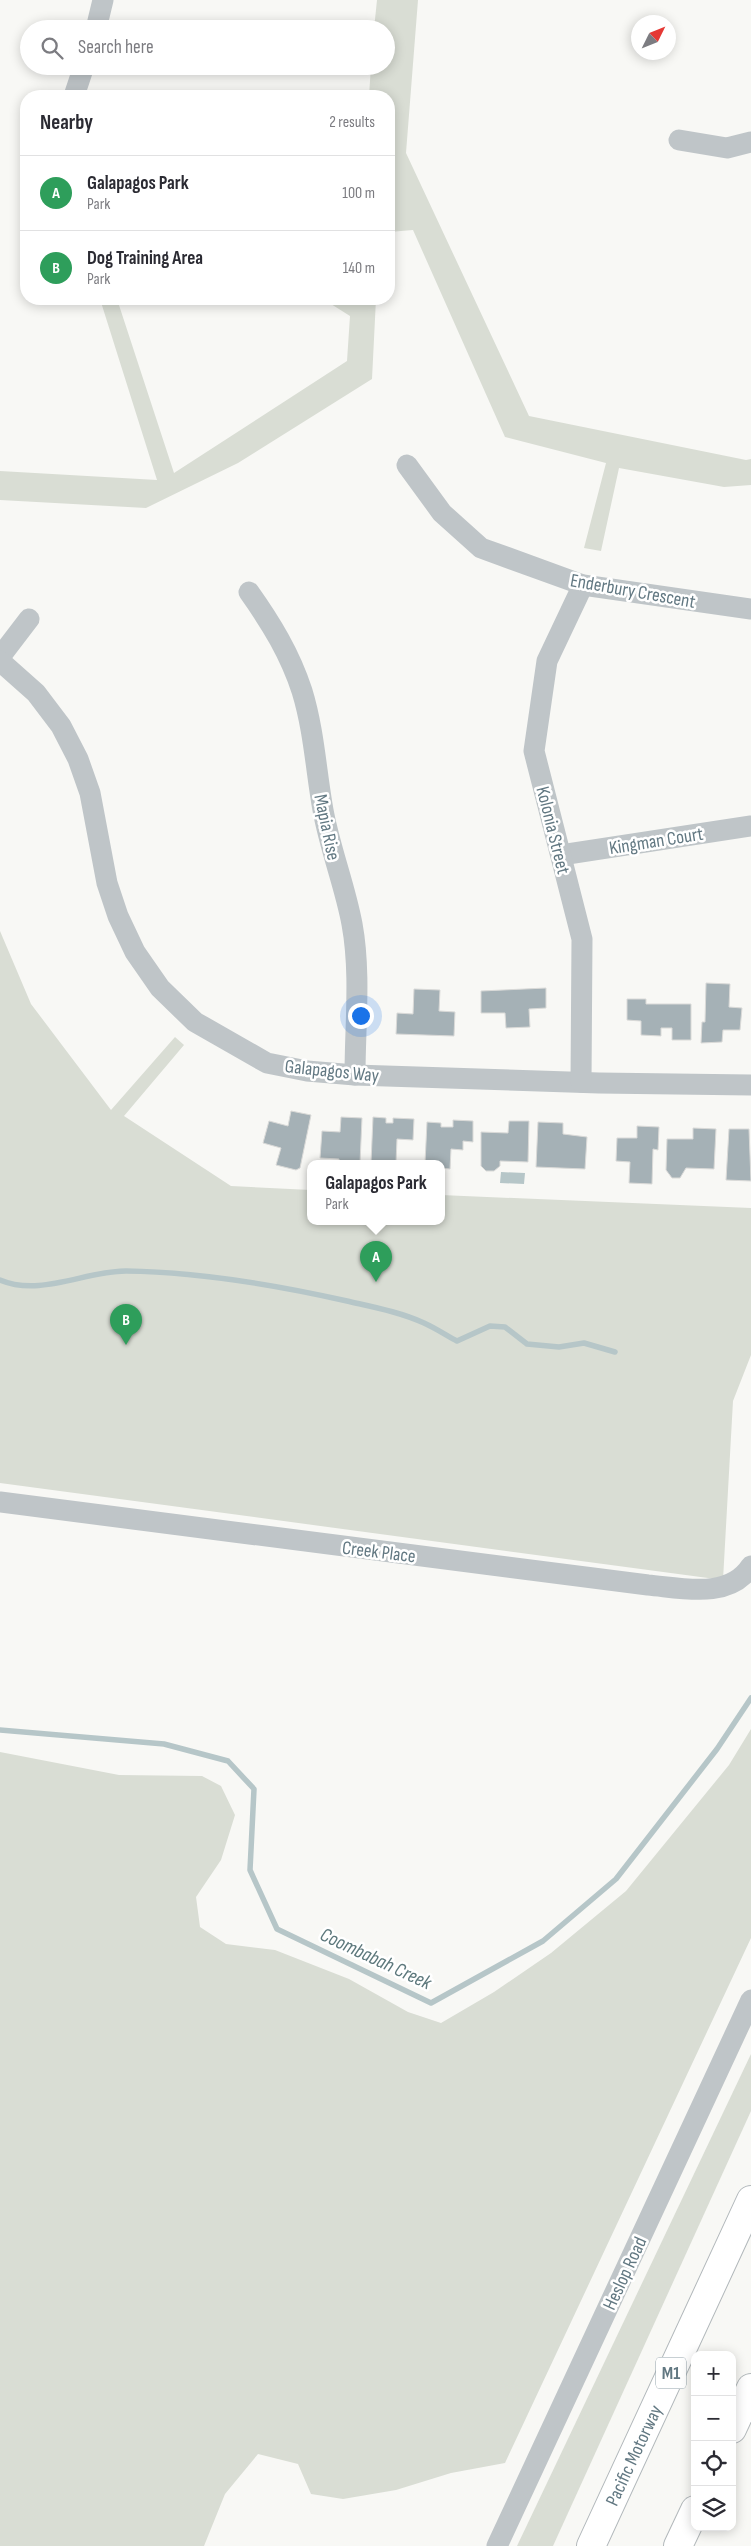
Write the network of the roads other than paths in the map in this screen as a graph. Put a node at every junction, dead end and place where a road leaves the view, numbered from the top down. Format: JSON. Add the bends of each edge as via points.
{"nodes":[{"id":1,"x":103,"y":0,"type":"edge"},
{"id":2,"x":98,"y":20,"type":"edge"},
{"id":3,"x":81,"y":75,"type":"edge"},
{"id":4,"x":76,"y":90,"type":"edge"},
{"id":5,"x":679,"y":140,"type":"dead end"},
{"id":6,"x":751,"y":142,"type":"edge"},
{"id":7,"x":407,"y":465,"type":"dead end"},
{"id":8,"x":583,"y":585,"type":"junction"},
{"id":9,"x":249,"y":592,"type":"dead end"},
{"id":10,"x":751,"y":609,"type":"edge"},
{"id":11,"x":29,"y":619,"type":"dead end"},
{"id":12,"x":0,"y":657,"type":"edge"},
{"id":13,"x":0,"y":661,"type":"edge"},
{"id":14,"x":751,"y":826,"type":"edge"},
{"id":15,"x":561,"y":855,"type":"junction"},
{"id":16,"x":355,"y":1075,"type":"junction"},
{"id":17,"x":581,"y":1082,"type":"junction"},
{"id":18,"x":751,"y":1085,"type":"edge"},
{"id":19,"x":0,"y":1502,"type":"edge"},
{"id":20,"x":751,"y":1566,"type":"edge"},
{"id":21,"x":751,"y":2000,"type":"edge"},
{"id":22,"x":751,"y":2200,"type":"edge"},
{"id":23,"x":751,"y":2388,"type":"edge"},
{"id":24,"x":736,"y":2420,"type":"edge"},
{"id":25,"x":691,"y":2518,"type":"edge"},
{"id":26,"x":497,"y":2546,"type":"edge"},
{"id":27,"x":591,"y":2546,"type":"edge"},
{"id":28,"x":678,"y":2546,"type":"edge"}],
"edges":[{"from":1,"to":2,"type":"street"},
{"from":3,"to":4,"type":"street"},
{"from":5,"to":6,"type":"street","via":[[727,148]]},
{"from":7,"to":8,"type":"street","name":"Enderbury Crescent","via":[[442,513],[481,548]]},
{"from":8,"to":10,"type":"street","name":"Enderbury Crescent"},
{"from":8,"to":15,"type":"street","name":"Kolonia Street","via":[[547,661],[534,750]]},
{"from":9,"to":16,"type":"street","name":"Mapia Rise","via":[[273,625],[292,663],[306,709],[328,838],[352,923],[356,956]]},
{"from":11,"to":12,"type":"street"},
{"from":13,"to":16,"type":"street","name":"Galapagos Way","via":[[36,693],[61,726],[78,759],[90,793],[107,883],[118,916],[135,952],[160,988],[195,1022],[267,1063],[307,1071]]},
{"from":14,"to":15,"type":"street","name":"Kingman Court"},
{"from":15,"to":17,"type":"street","name":"Kolonia Street","via":[[582,939]]},
{"from":16,"to":17,"type":"street","name":"Galapagos Way"},
{"from":17,"to":18,"type":"street","name":"Galapagos Way"},
{"from":19,"to":20,"type":"street","name":"Creek Place","via":[[648,1585],[699,1589],[726,1587],[745,1576]]},
{"from":21,"to":26,"type":"street","name":"Heslop Road"},
{"from":22,"to":27,"type":"highway","name":"Pacific Motorway","number":"M1"},
{"from":23,"to":24,"type":"highway"},
{"from":25,"to":28,"type":"highway"}]}
